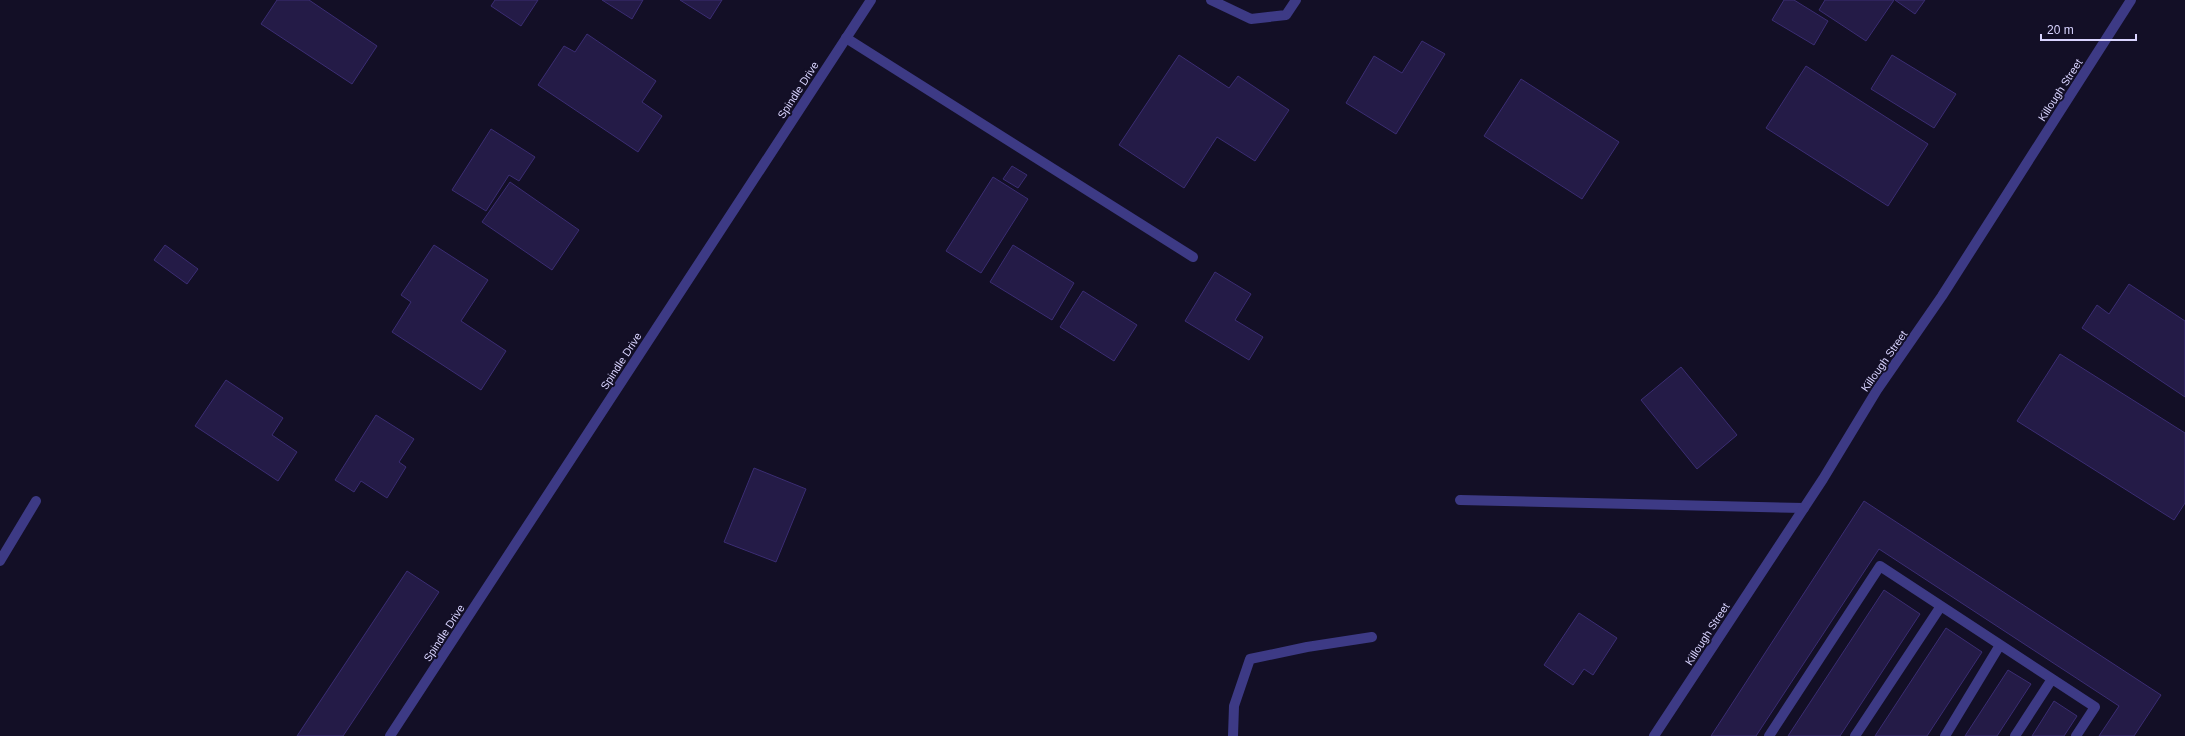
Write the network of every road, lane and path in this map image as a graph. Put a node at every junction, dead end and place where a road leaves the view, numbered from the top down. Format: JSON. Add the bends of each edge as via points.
{"nodes":[{"id":1,"x":871,"y":0,"type":"edge"},
{"id":2,"x":1211,"y":0,"type":"edge"},
{"id":3,"x":1296,"y":0,"type":"edge"},
{"id":4,"x":2131,"y":0,"type":"edge"},
{"id":5,"x":846,"y":38,"type":"junction"},
{"id":6,"x":1193,"y":258,"type":"dead end"},
{"id":7,"x":1460,"y":500,"type":"dead end"},
{"id":8,"x":36,"y":501,"type":"dead end"},
{"id":9,"x":1804,"y":508,"type":"junction"},
{"id":10,"x":0,"y":560,"type":"edge"},
{"id":11,"x":1941,"y":606,"type":"junction"},
{"id":12,"x":1372,"y":637,"type":"dead end"},
{"id":13,"x":2000,"y":645,"type":"junction"},
{"id":14,"x":2052,"y":679,"type":"junction"},
{"id":15,"x":390,"y":736,"type":"edge"},
{"id":16,"x":1233,"y":736,"type":"edge"},
{"id":17,"x":1654,"y":736,"type":"edge"},
{"id":18,"x":1769,"y":736,"type":"edge"},
{"id":19,"x":1855,"y":736,"type":"edge"},
{"id":20,"x":1945,"y":736,"type":"edge"},
{"id":21,"x":2015,"y":736,"type":"edge"},
{"id":22,"x":2076,"y":736,"type":"edge"}],
"edges":[{"from":1,"to":5,"type":"street","name":"Spindle Drive"},
{"from":2,"to":3,"type":"street","via":[[1251,19],[1286,15]]},
{"from":4,"to":9,"type":"street","name":"Killough Street","via":[[1930,314],[1877,390]]},
{"from":5,"to":6,"type":"street"},
{"from":5,"to":15,"type":"street","name":"Spindle Drive"},
{"from":7,"to":9,"type":"street"},
{"from":8,"to":10,"type":"street"},
{"from":9,"to":17,"type":"street","name":"Killough Street"},
{"from":11,"to":13,"type":"street"},
{"from":11,"to":18,"type":"street","via":[[1880,566]]},
{"from":11,"to":19,"type":"street"},
{"from":12,"to":16,"type":"street","via":[[1250,659],[1234,706]]},
{"from":13,"to":14,"type":"street"},
{"from":13,"to":20,"type":"street"},
{"from":14,"to":21,"type":"street"},
{"from":14,"to":22,"type":"street","via":[[2095,707]]}]}
